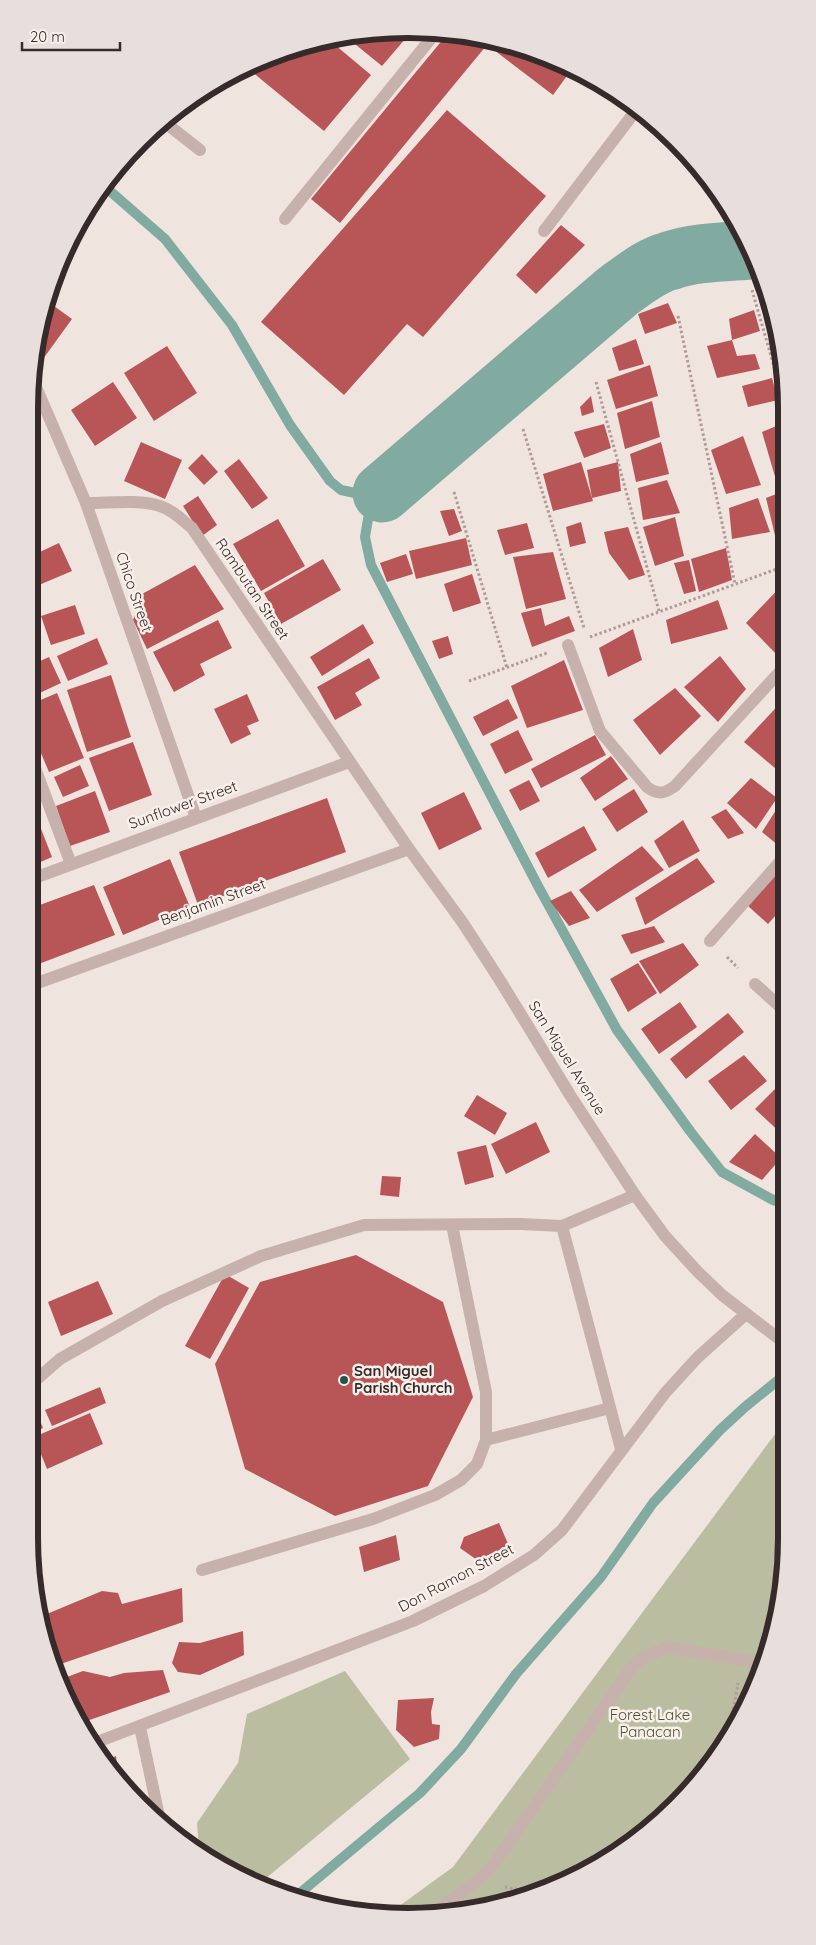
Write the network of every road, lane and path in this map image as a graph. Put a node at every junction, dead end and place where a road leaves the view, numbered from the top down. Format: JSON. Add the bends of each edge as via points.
{"nodes":[{"id":1,"x":431,"y":38,"type":"edge"},
{"id":2,"x":633,"y":114,"type":"edge"},
{"id":3,"x":168,"y":125,"type":"edge"},
{"id":4,"x":200,"y":150,"type":"dead end"},
{"id":5,"x":285,"y":219,"type":"dead end"},
{"id":6,"x":544,"y":231,"type":"dead end"},
{"id":7,"x":752,"y":290,"type":"dead end"},
{"id":8,"x":678,"y":316,"type":"dead end"},
{"id":9,"x":777,"y":377,"type":"edge"},
{"id":10,"x":596,"y":382,"type":"dead end"},
{"id":11,"x":38,"y":392,"type":"edge"},
{"id":12,"x":523,"y":429,"type":"dead end"},
{"id":13,"x":454,"y":492,"type":"dead end"},
{"id":14,"x":86,"y":504,"type":"junction"},
{"id":15,"x":778,"y":568,"type":"edge"},
{"id":16,"x":735,"y":584,"type":"junction"},
{"id":17,"x":660,"y":611,"type":"junction"},
{"id":18,"x":587,"y":638,"type":"junction"},
{"id":19,"x":568,"y":645,"type":"junction"},
{"id":20,"x":508,"y":668,"type":"junction"},
{"id":21,"x":778,"y":674,"type":"edge"},
{"id":22,"x":469,"y":681,"type":"dead end"},
{"id":23,"x":350,"y":762,"type":"junction"},
{"id":24,"x":38,"y":776,"type":"edge"},
{"id":25,"x":196,"y":818,"type":"junction"},
{"id":26,"x":409,"y":849,"type":"junction"},
{"id":27,"x":71,"y":864,"type":"junction"},
{"id":28,"x":778,"y":864,"type":"edge"},
{"id":29,"x":38,"y":877,"type":"edge"},
{"id":30,"x":710,"y":941,"type":"joint"},
{"id":31,"x":38,"y":983,"type":"edge"},
{"id":32,"x":755,"y":984,"type":"joint"},
{"id":33,"x":778,"y":1005,"type":"edge"},
{"id":34,"x":635,"y":1195,"type":"junction"},
{"id":35,"x":452,"y":1225,"type":"junction"},
{"id":36,"x":562,"y":1226,"type":"junction"},
{"id":37,"x":746,"y":1314,"type":"junction"},
{"id":38,"x":778,"y":1338,"type":"edge"},
{"id":39,"x":38,"y":1378,"type":"edge"},
{"id":40,"x":610,"y":1408,"type":"junction"},
{"id":41,"x":486,"y":1440,"type":"junction"},
{"id":42,"x":621,"y":1449,"type":"junction"},
{"id":43,"x":202,"y":1570,"type":"dead end"},
{"id":44,"x":742,"y":1660,"type":"junction"},
{"id":45,"x":756,"y":1663,"type":"edge"},
{"id":46,"x":732,"y":1716,"type":"edge"},
{"id":47,"x":140,"y":1727,"type":"junction"},
{"id":48,"x":99,"y":1741,"type":"edge"},
{"id":49,"x":158,"y":1810,"type":"edge"},
{"id":50,"x":444,"y":1905,"type":"edge"}],
"edges":[{"from":1,"to":5,"type":"street"},
{"from":2,"to":6,"type":"street"},
{"from":3,"to":4,"type":"street"},
{"from":7,"to":9,"type":"path"},
{"from":8,"to":16,"type":"path"},
{"from":10,"to":17,"type":"path"},
{"from":11,"to":14,"type":"street","name":"Chico Street"},
{"from":12,"to":18,"type":"path"},
{"from":13,"to":20,"type":"path"},
{"from":14,"to":23,"type":"street","name":"Rambutan Street","via":[[161,506],[177,514],[192,528]]},
{"from":14,"to":25,"type":"street","name":"Chico Street"},
{"from":15,"to":16,"type":"path"},
{"from":16,"to":17,"type":"path"},
{"from":17,"to":18,"type":"path"},
{"from":18,"to":19,"type":"path"},
{"from":19,"to":20,"type":"path"},
{"from":19,"to":21,"type":"street","via":[[600,731],[655,793],[665,793],[675,786]]},
{"from":20,"to":22,"type":"path"},
{"from":23,"to":25,"type":"street","name":"Sunflower Street"},
{"from":23,"to":26,"type":"street","name":"San Miguel Avenue"},
{"from":24,"to":27,"type":"street"},
{"from":25,"to":27,"type":"street","name":"Sunflower Street"},
{"from":26,"to":31,"type":"street","name":"Benjamin Street"},
{"from":26,"to":34,"type":"street","name":"San Miguel Avenue","via":[[501,982]]},
{"from":27,"to":29,"type":"street","name":"Sunflower Street"},
{"from":28,"to":30,"type":"street"},
{"from":30,"to":32,"type":"path"},
{"from":32,"to":33,"type":"street"},
{"from":34,"to":36,"type":"street"},
{"from":34,"to":37,"type":"street","name":"San Miguel Avenue","via":[[665,1236],[698,1272]]},
{"from":35,"to":36,"type":"street"},
{"from":35,"to":39,"type":"street","via":[[364,1225],[261,1256],[162,1301],[60,1360]]},
{"from":35,"to":41,"type":"street","via":[[486,1392]]},
{"from":36,"to":40,"type":"street"},
{"from":37,"to":38,"type":"street","name":"San Miguel Avenue"},
{"from":37,"to":42,"type":"street","name":"Don Ramon Street","via":[[681,1375]]},
{"from":40,"to":41,"type":"street"},
{"from":40,"to":42,"type":"street"},
{"from":41,"to":43,"type":"street","via":[[477,1464],[461,1480],[435,1495],[373,1519]]},
{"from":42,"to":47,"type":"street","name":"Don Ramon Street","via":[[562,1530],[534,1555],[484,1586],[413,1621]]},
{"from":44,"to":45,"type":"street"},
{"from":44,"to":46,"type":"path"},
{"from":44,"to":50,"type":"street","via":[[679,1648],[665,1648],[642,1658],[632,1667],[493,1865]]},
{"from":47,"to":48,"type":"street","name":"Don Ramon Street"},
{"from":47,"to":49,"type":"street"}]}
